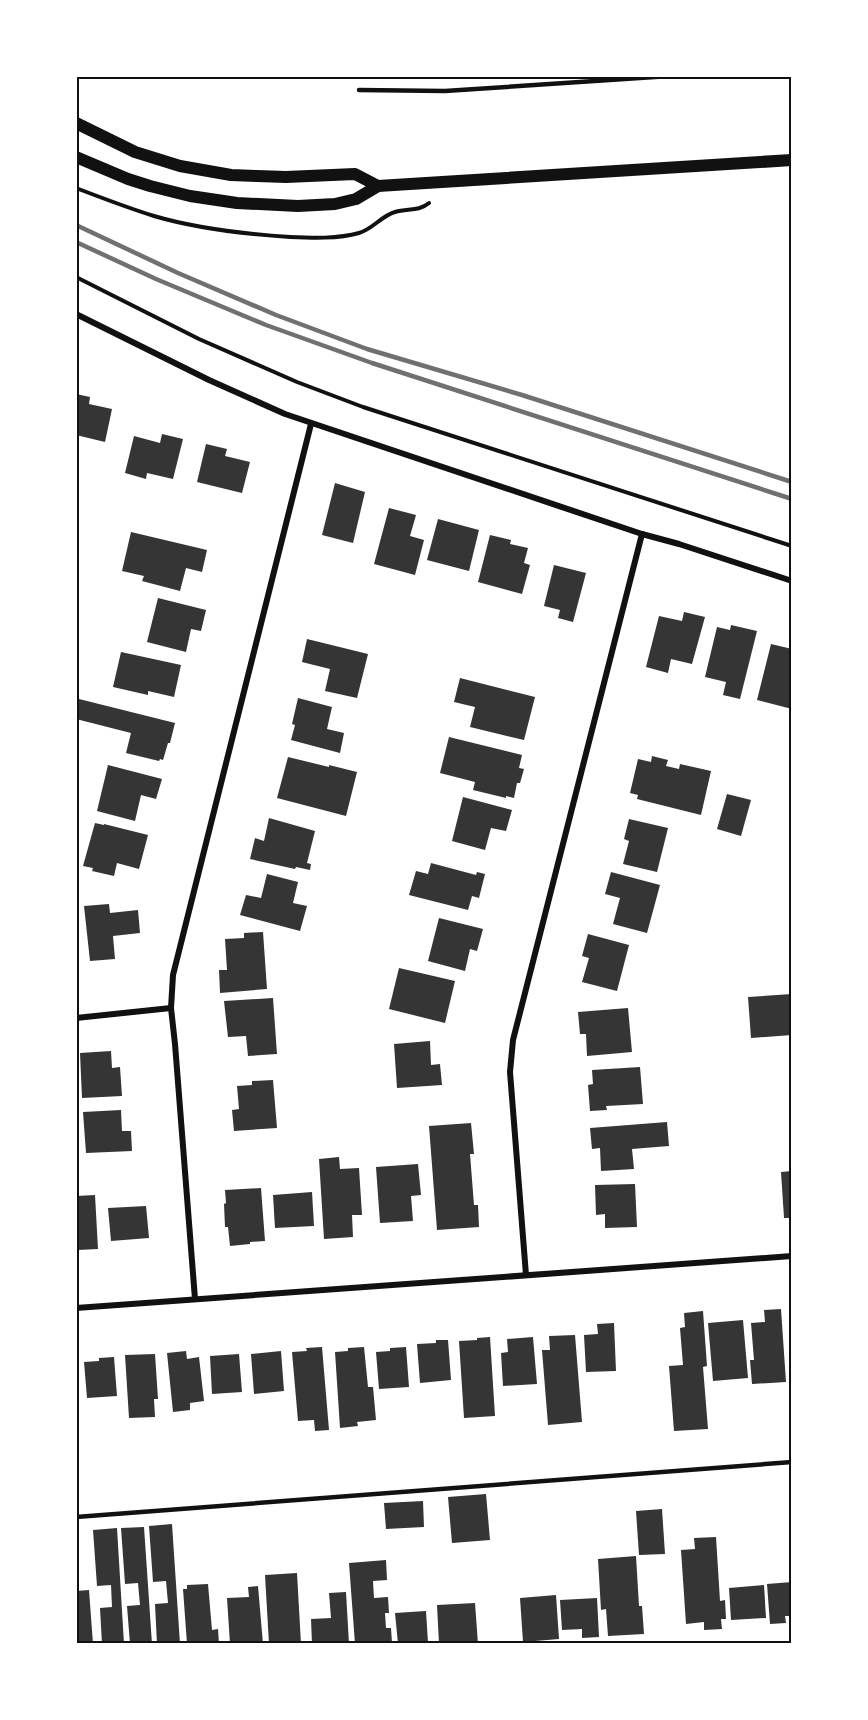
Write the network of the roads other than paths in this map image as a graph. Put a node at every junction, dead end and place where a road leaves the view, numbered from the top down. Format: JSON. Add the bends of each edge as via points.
{"nodes":[{"id":1,"x":670,"y":76,"type":"edge"},
{"id":2,"x":359,"y":90,"type":"dead end"},
{"id":3,"x":76,"y":123,"type":"edge"},
{"id":4,"x":76,"y":157,"type":"edge"},
{"id":5,"x":792,"y":160,"type":"edge"},
{"id":6,"x":378,"y":186,"type":"junction"},
{"id":7,"x":76,"y":314,"type":"edge"},
{"id":8,"x":311,"y":424,"type":"junction"},
{"id":9,"x":642,"y":534,"type":"junction"},
{"id":10,"x":792,"y":581,"type":"edge"},
{"id":11,"x":171,"y":1008,"type":"junction"},
{"id":12,"x":76,"y":1018,"type":"edge"},
{"id":13,"x":792,"y":1256,"type":"edge"},
{"id":14,"x":526,"y":1275,"type":"junction"},
{"id":15,"x":195,"y":1299,"type":"junction"},
{"id":16,"x":76,"y":1308,"type":"edge"},
{"id":17,"x":792,"y":1462,"type":"edge"},
{"id":18,"x":76,"y":1517,"type":"edge"}],
"edges":[{"from":1,"to":2,"type":"lane","via":[[444,91]]},
{"from":3,"to":6,"type":"main road","via":[[135,152],[180,166],[231,175],[355,174]]},
{"from":4,"to":6,"type":"main road","via":[[150,186],[237,202],[335,204],[356,199]]},
{"from":5,"to":6,"type":"main road"},
{"from":7,"to":8,"type":"street","via":[[256,402]]},
{"from":8,"to":9,"type":"street"},
{"from":8,"to":11,"type":"street","via":[[173,975]]},
{"from":9,"to":10,"type":"street"},
{"from":9,"to":14,"type":"street","via":[[513,1040],[510,1072]]},
{"from":11,"to":12,"type":"street"},
{"from":11,"to":15,"type":"street"},
{"from":13,"to":14,"type":"street"},
{"from":14,"to":15,"type":"street"},
{"from":15,"to":16,"type":"street"},
{"from":17,"to":18,"type":"lane"}]}
